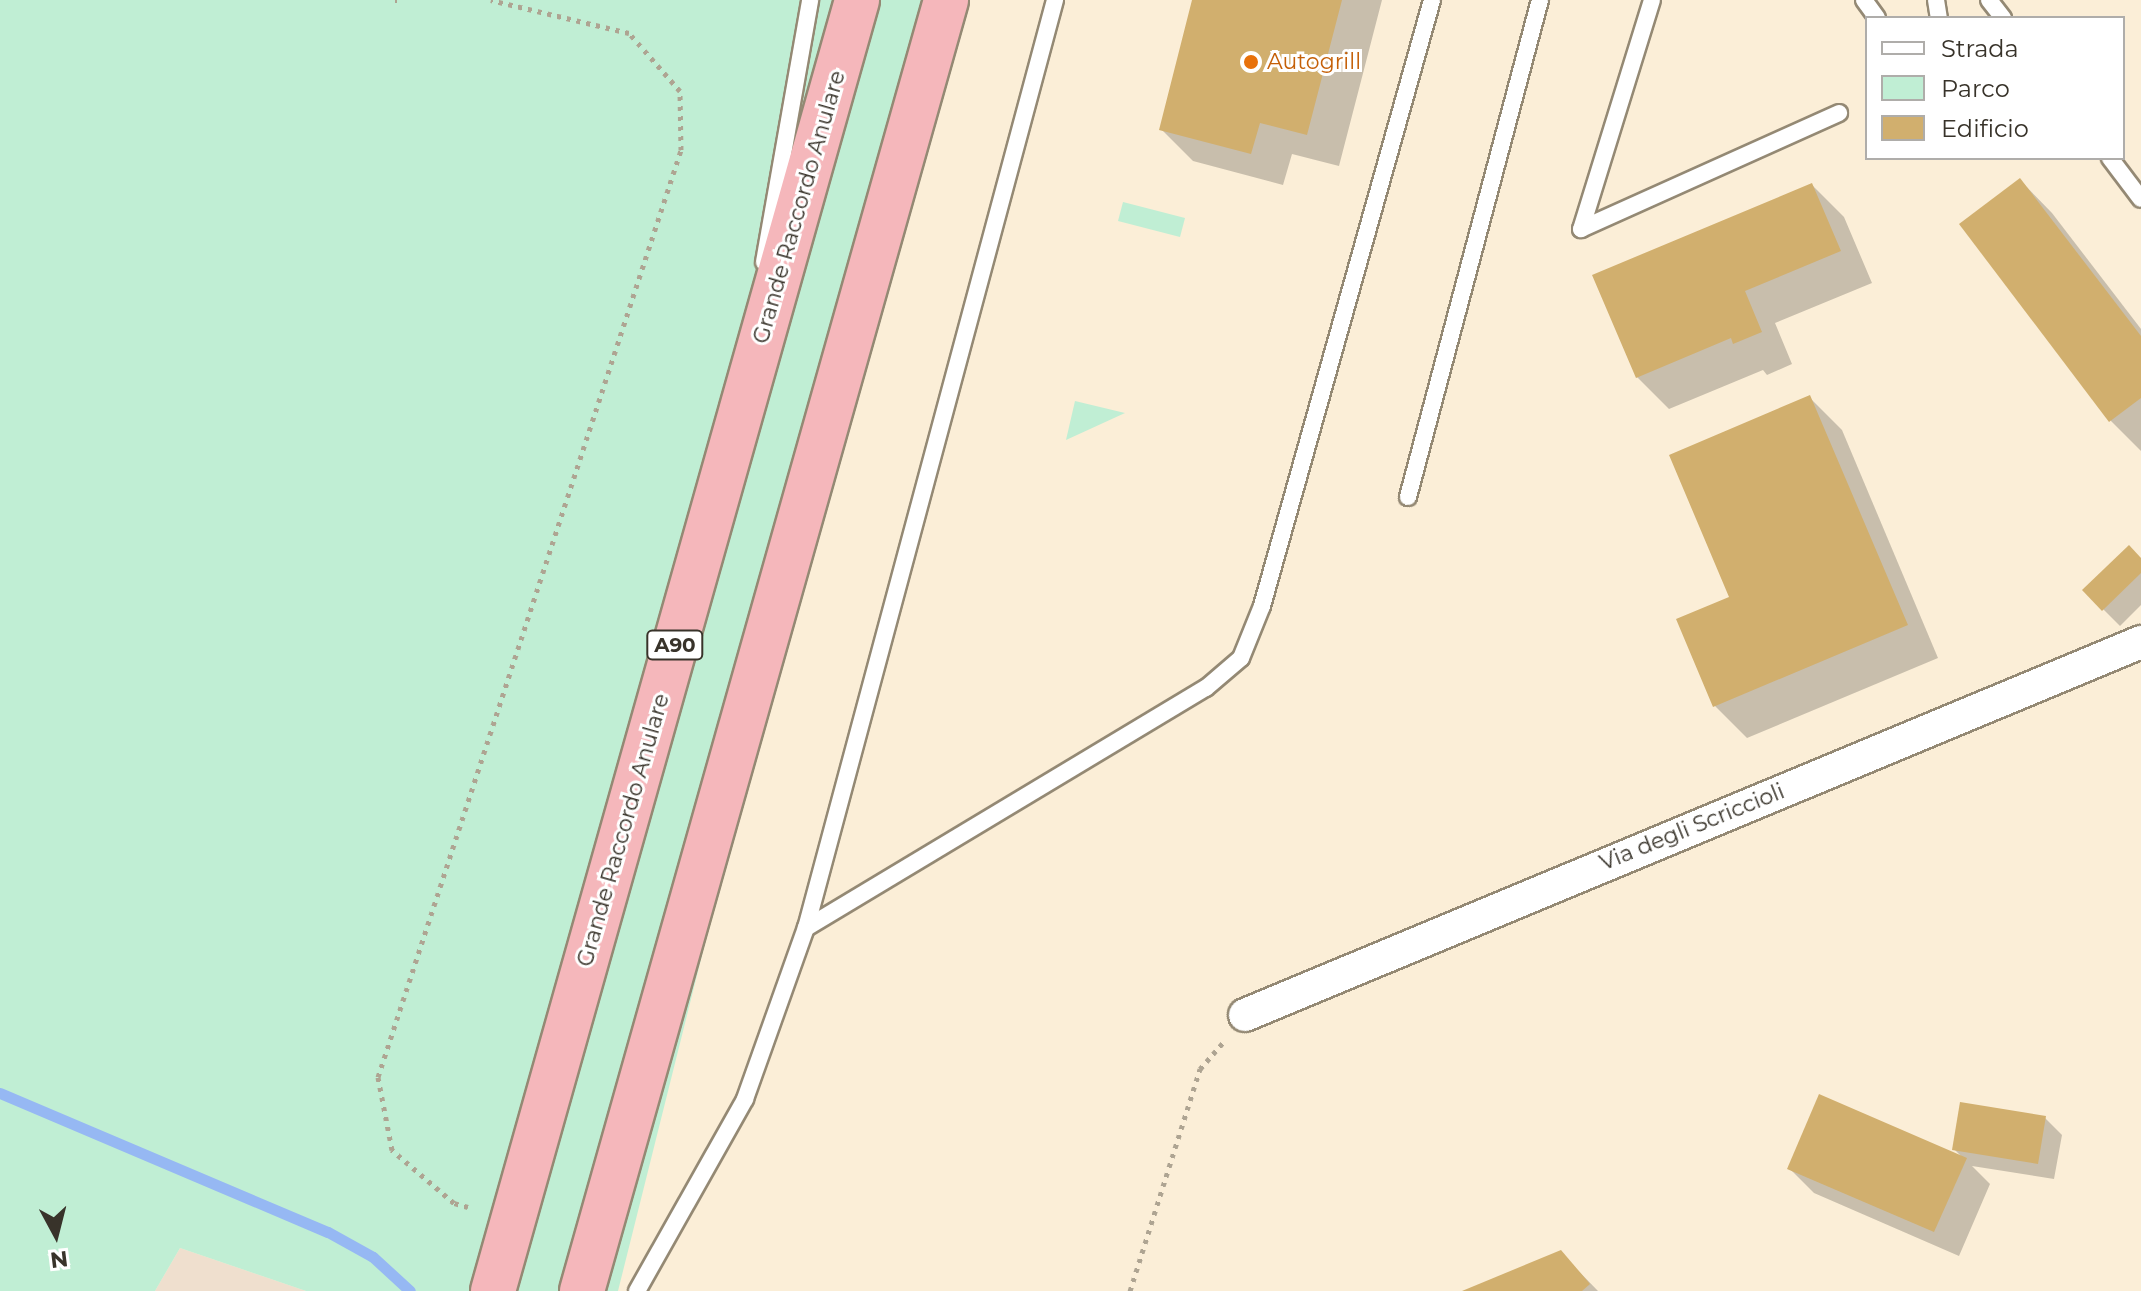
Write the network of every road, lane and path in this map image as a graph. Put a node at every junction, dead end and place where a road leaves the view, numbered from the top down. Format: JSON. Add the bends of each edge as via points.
{"nodes":[{"id":1,"x":491,"y":0,"type":"edge"},
{"id":2,"x":810,"y":0,"type":"edge"},
{"id":3,"x":857,"y":0,"type":"edge"},
{"id":4,"x":946,"y":0,"type":"edge"},
{"id":5,"x":1055,"y":0,"type":"edge"},
{"id":6,"x":1432,"y":0,"type":"edge"},
{"id":7,"x":1540,"y":0,"type":"edge"},
{"id":8,"x":1652,"y":0,"type":"edge"},
{"id":9,"x":1989,"y":0,"type":"edge"},
{"id":10,"x":2001,"y":16,"type":"edge"},
{"id":11,"x":1839,"y":113,"type":"dead end"},
{"id":12,"x":2112,"y":160,"type":"edge"},
{"id":13,"x":2141,"y":199,"type":"edge"},
{"id":14,"x":747,"y":388,"type":"junction"},
{"id":15,"x":1408,"y":497,"type":"dead end"},
{"id":16,"x":2141,"y":642,"type":"edge"},
{"id":17,"x":806,"y":928,"type":"junction"},
{"id":18,"x":1245,"y":1015,"type":"joint"},
{"id":19,"x":468,"y":1207,"type":"dead end"},
{"id":20,"x":493,"y":1291,"type":"edge"},
{"id":21,"x":582,"y":1291,"type":"edge"},
{"id":22,"x":637,"y":1291,"type":"edge"},
{"id":23,"x":1130,"y":1291,"type":"edge"}],
"edges":[{"from":1,"to":19,"type":"path","via":[[629,33],[680,91],[681,150],[378,1077],[392,1150],[454,1203]]},
{"from":2,"to":14,"type":"lane","via":[[770,209]]},
{"from":3,"to":14,"type":"highway","name":"Grande Raccordo Anulare","number":"A90"},
{"from":4,"to":21,"type":"highway"},
{"from":5,"to":17,"type":"lane"},
{"from":6,"to":17,"type":"lane","via":[[1262,606],[1241,658],[1206,688]]},
{"from":7,"to":15,"type":"lane"},
{"from":8,"to":11,"type":"lane","via":[[1581,229]]},
{"from":9,"to":10,"type":"lane"},
{"from":12,"to":13,"type":"lane"},
{"from":14,"to":20,"type":"highway","name":"Grande Raccordo Anulare","number":"A90"},
{"from":16,"to":18,"type":"street","name":"Via degli Scriccioli"},
{"from":17,"to":22,"type":"lane","via":[[745,1099]]},
{"from":18,"to":23,"type":"path","via":[[1200,1069]]}]}
